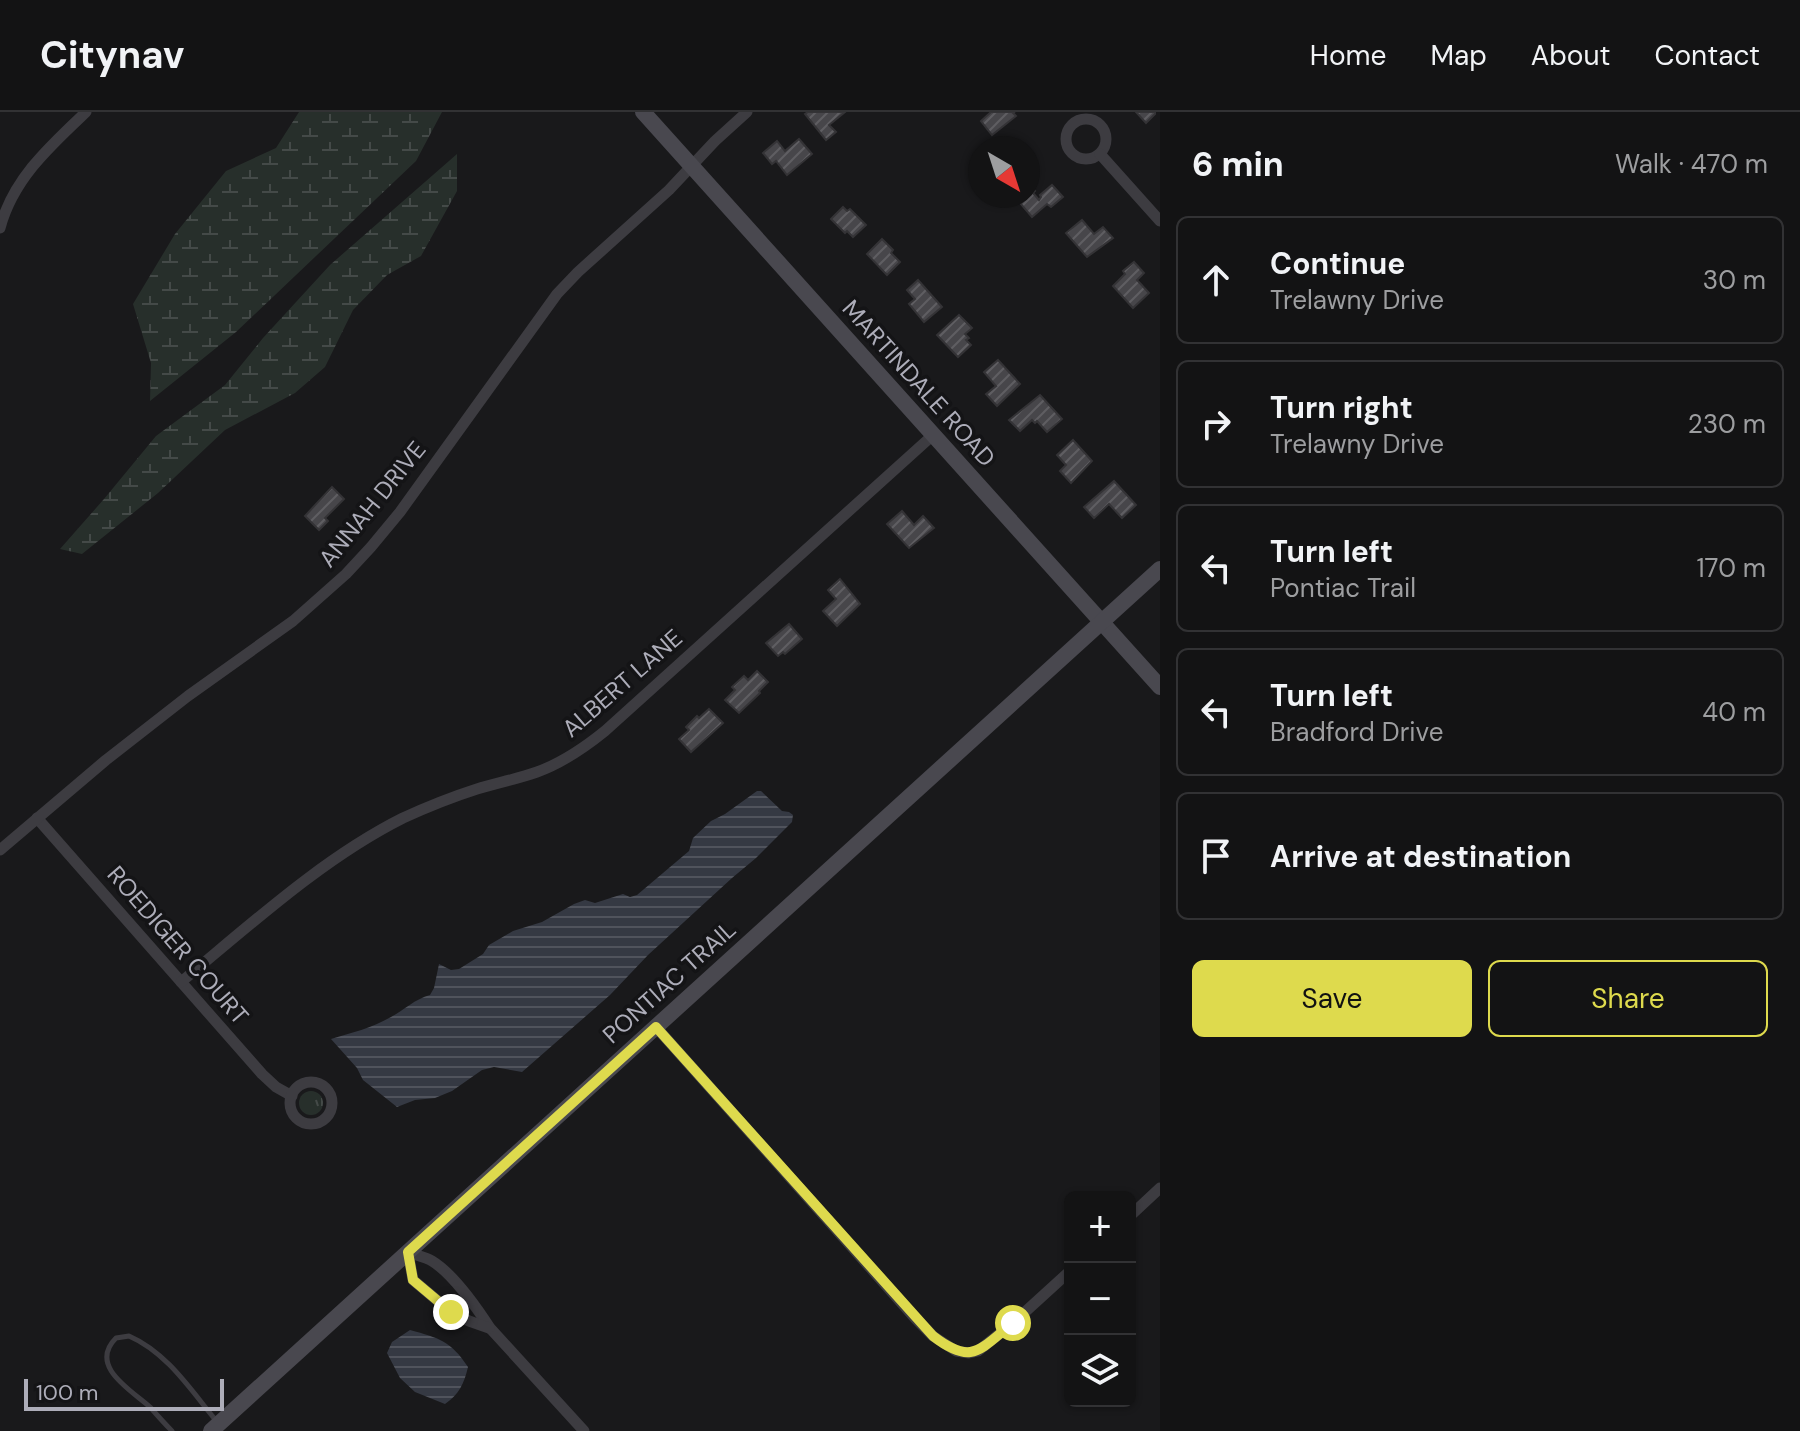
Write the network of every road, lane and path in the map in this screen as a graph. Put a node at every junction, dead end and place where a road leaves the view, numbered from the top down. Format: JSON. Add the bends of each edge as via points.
{"nodes":[{"id":1,"x":86,"y":112,"type":"edge"},
{"id":2,"x":643,"y":112,"type":"edge"},
{"id":3,"x":747,"y":112,"type":"edge"},
{"id":4,"x":1100,"y":154,"type":"dead end"},
{"id":5,"x":692,"y":166,"type":"junction"},
{"id":6,"x":1160,"y":221,"type":"edge"},
{"id":7,"x":0,"y":228,"type":"edge"},
{"id":8,"x":933,"y":435,"type":"junction"},
{"id":9,"x":1160,"y":569,"type":"edge"},
{"id":10,"x":1102,"y":622,"type":"junction"},
{"id":11,"x":1160,"y":687,"type":"edge"},
{"id":12,"x":37,"y":818,"type":"junction"},
{"id":13,"x":0,"y":850,"type":"edge"},
{"id":14,"x":181,"y":982,"type":"junction"},
{"id":15,"x":656,"y":1027,"type":"junction"},
{"id":16,"x":292,"y":1096,"type":"dead end"},
{"id":17,"x":1160,"y":1188,"type":"edge"},
{"id":18,"x":1136,"y":1210,"type":"edge"},
{"id":19,"x":408,"y":1252,"type":"junction"},
{"id":20,"x":1064,"y":1276,"type":"edge"},
{"id":21,"x":490,"y":1328,"type":"junction"},
{"id":22,"x":215,"y":1428,"type":"edge"},
{"id":23,"x":172,"y":1431,"type":"edge"},
{"id":24,"x":584,"y":1431,"type":"edge"}],
"edges":[{"from":1,"to":7,"type":"street","via":[[27,174]]},
{"from":2,"to":5,"type":"main road","name":"MARTINDALE ROAD"},
{"from":3,"to":5,"type":"street","name":"ANNAH DRIVE"},
{"from":4,"to":6,"type":"street"},
{"from":5,"to":8,"type":"main road","name":"MARTINDALE ROAD"},
{"from":5,"to":12,"type":"street","name":"ANNAH DRIVE","via":[[557,294],[400,512],[346,574],[293,621],[149,726]]},
{"from":8,"to":10,"type":"main road","name":"MARTINDALE ROAD"},
{"from":8,"to":14,"type":"street","name":"ALBERT LANE","via":[[584,747],[537,772],[424,808],[365,839]]},
{"from":9,"to":10,"type":"main road","name":"PONTIAC TRAIL"},
{"from":10,"to":11,"type":"main road","name":"MARTINDALE ROAD"},
{"from":10,"to":15,"type":"main road","name":"PONTIAC TRAIL"},
{"from":12,"to":13,"type":"street","name":"ANNAH DRIVE"},
{"from":12,"to":14,"type":"street","name":"ROEDIGER COURT"},
{"from":14,"to":16,"type":"street","name":"ROEDIGER COURT","via":[[262,1074]]},
{"from":15,"to":19,"type":"main road","name":"PONTIAC TRAIL"},
{"from":15,"to":20,"type":"street","via":[[944,1345],[978,1351]]},
{"from":17,"to":18,"type":"street"},
{"from":19,"to":21,"type":"street","via":[[432,1261]]},
{"from":19,"to":21,"type":"street","via":[[413,1280],[451,1312]]},
{"from":19,"to":22,"type":"main road","name":"PONTIAC TRAIL"},
{"from":21,"to":24,"type":"street"},
{"from":22,"to":23,"type":"lane","via":[[175,1371],[129,1336],[116,1338],[107,1357],[112,1373]]}]}
